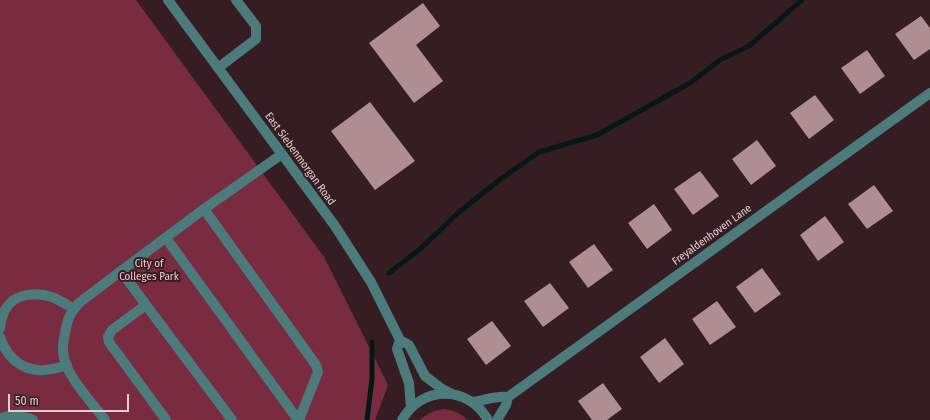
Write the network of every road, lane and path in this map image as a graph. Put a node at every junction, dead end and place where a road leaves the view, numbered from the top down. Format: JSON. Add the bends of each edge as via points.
{"nodes":[{"id":1,"x":168,"y":0,"type":"edge"},
{"id":2,"x":236,"y":0,"type":"edge"},
{"id":3,"x":218,"y":68,"type":"junction"},
{"id":4,"x":930,"y":93,"type":"edge"},
{"id":5,"x":282,"y":154,"type":"junction"},
{"id":6,"x":204,"y":209,"type":"junction"},
{"id":7,"x":166,"y":238,"type":"junction"},
{"id":8,"x":121,"y":271,"type":"junction"},
{"id":9,"x":146,"y":304,"type":"junction"},
{"id":10,"x":74,"y":309,"type":"junction"},
{"id":11,"x":0,"y":328,"type":"edge"},
{"id":12,"x":0,"y":337,"type":"edge"},
{"id":13,"x":400,"y":340,"type":"junction"},
{"id":14,"x":67,"y":365,"type":"junction"},
{"id":15,"x":452,"y":394,"type":"junction"},
{"id":16,"x":508,"y":397,"type":"junction"},
{"id":17,"x":472,"y":402,"type":"junction"},
{"id":18,"x":411,"y":408,"type":"junction"},
{"id":19,"x":0,"y":419,"type":"edge"},
{"id":20,"x":33,"y":420,"type":"edge"},
{"id":21,"x":104,"y":420,"type":"edge"},
{"id":22,"x":166,"y":420,"type":"edge"},
{"id":23,"x":232,"y":420,"type":"edge"},
{"id":24,"x":299,"y":420,"type":"edge"},
{"id":25,"x":402,"y":420,"type":"edge"},
{"id":26,"x":488,"y":420,"type":"edge"},
{"id":27,"x":497,"y":420,"type":"edge"}],
"edges":[{"from":1,"to":3,"type":"street","name":"East Siebenmorgan Road"},
{"from":2,"to":3,"type":"street","via":[[256,26],[256,39]]},
{"from":3,"to":5,"type":"street","name":"East Siebenmorgan Road"},
{"from":4,"to":16,"type":"street","name":"Freyaldenhoven Lane"},
{"from":5,"to":6,"type":"street"},
{"from":5,"to":13,"type":"street","name":"East Siebenmorgan Road","via":[[335,226],[371,282]]},
{"from":6,"to":7,"type":"street"},
{"from":6,"to":24,"type":"street","via":[[316,365],[318,372]]},
{"from":7,"to":8,"type":"street"},
{"from":7,"to":24,"type":"street"},
{"from":8,"to":9,"type":"street"},
{"from":8,"to":10,"type":"street"},
{"from":9,"to":22,"type":"street","via":[[112,330],[108,337],[113,349]]},
{"from":9,"to":23,"type":"street"},
{"from":10,"to":11,"type":"street","via":[[52,297],[35,293],[18,297],[7,307]]},
{"from":10,"to":14,"type":"street","via":[[68,316],[63,339]]},
{"from":12,"to":14,"type":"street","via":[[11,358],[22,365],[38,370]]},
{"from":13,"to":15,"type":"street","name":"East Siebenmorgan Road","via":[[409,345],[425,376],[442,390]]},
{"from":13,"to":18,"type":"street","name":"East Siebenmorgan Road","via":[[396,348],[409,382]]},
{"from":14,"to":21,"type":"street"},
{"from":15,"to":17,"type":"street","name":"East Siebenmorgan Road"},
{"from":15,"to":18,"type":"street","via":[[434,395]]},
{"from":16,"to":17,"type":"street","name":"Freyaldenhoven Lane","via":[[500,396]]},
{"from":16,"to":27,"type":"street"},
{"from":17,"to":26,"type":"street"},
{"from":18,"to":25,"type":"street"},
{"from":19,"to":20,"type":"street","via":[[12,415]]}]}
